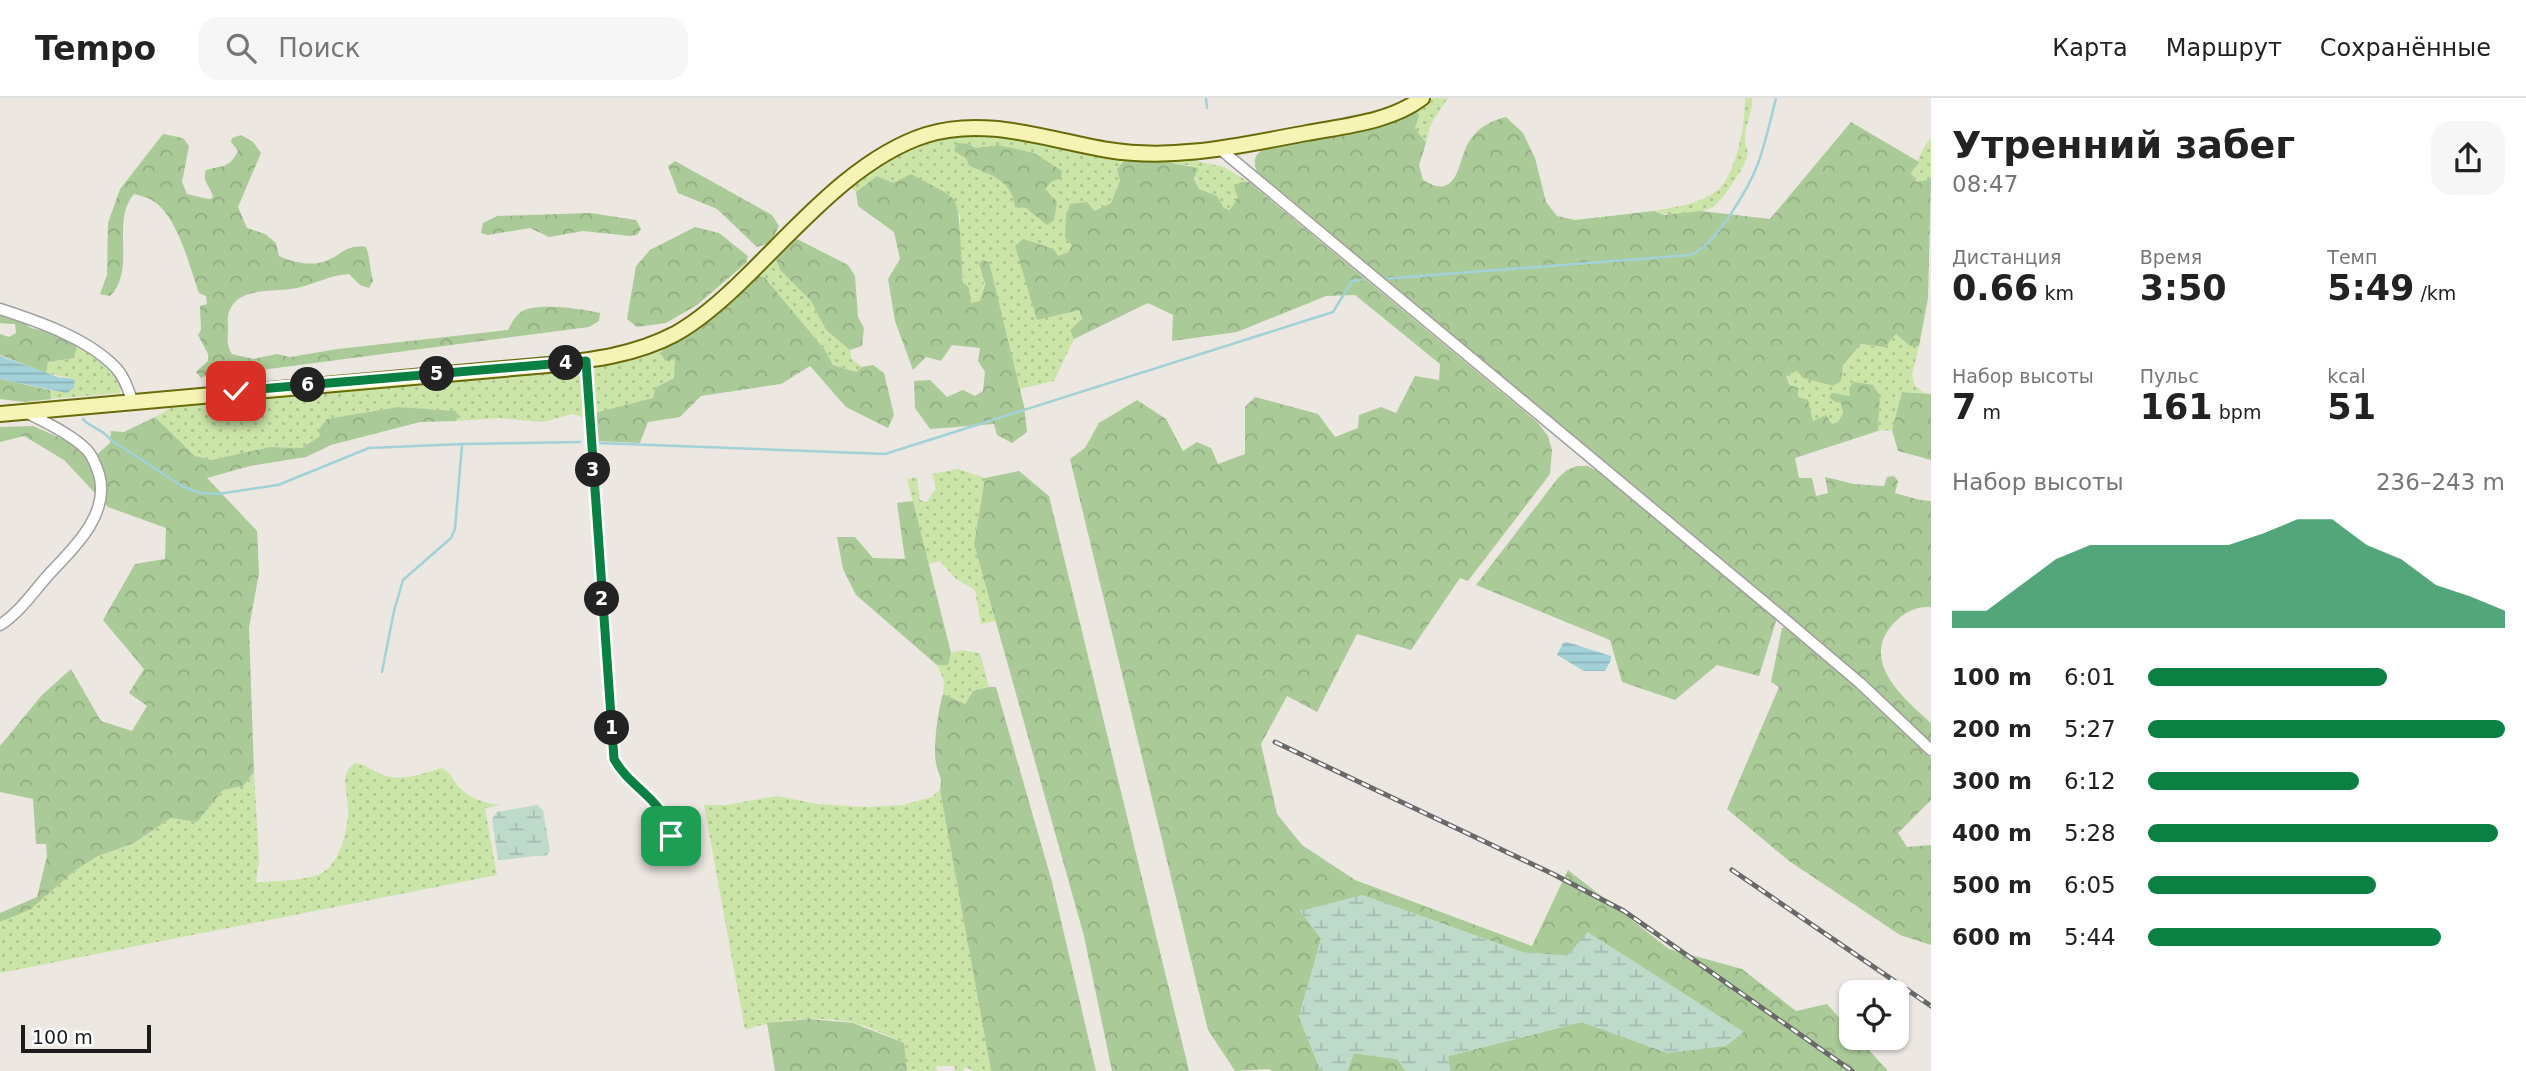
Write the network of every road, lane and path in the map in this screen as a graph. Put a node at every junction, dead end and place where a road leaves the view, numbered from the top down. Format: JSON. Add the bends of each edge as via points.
{"nodes":[{"id":1,"x":1422,"y":98,"type":"edge"},
{"id":2,"x":1220,"y":149,"type":"junction"},
{"id":3,"x":0,"y":309,"type":"edge"},
{"id":4,"x":586,"y":361,"type":"junction"},
{"id":5,"x":132,"y":400,"type":"junction"},
{"id":6,"x":24,"y":411,"type":"junction"},
{"id":7,"x":0,"y":414,"type":"edge"},
{"id":8,"x":0,"y":625,"type":"edge"},
{"id":9,"x":1931,"y":750,"type":"edge"},
{"id":10,"x":671,"y":836,"type":"dead end"}],
"edges":[{"from":1,"to":2,"type":"main road","via":[[1386,116]]},
{"from":2,"to":4,"type":"main road","via":[[1144,154],[984,128],[926,135],[900,146],[847,182],[735,287],[678,333],[620,355]]},
{"from":2,"to":9,"type":"street","via":[[1801,632]]},
{"from":3,"to":5,"type":"street","via":[[63,332],[102,355],[126,383]]},
{"from":4,"to":5,"type":"main road"},
{"from":4,"to":10,"type":"street","via":[[614,759],[661,809]]},
{"from":5,"to":6,"type":"main road"},
{"from":6,"to":7,"type":"main road"},
{"from":6,"to":8,"type":"street","via":[[90,452],[101,482],[101,499],[73,549]]}]}
